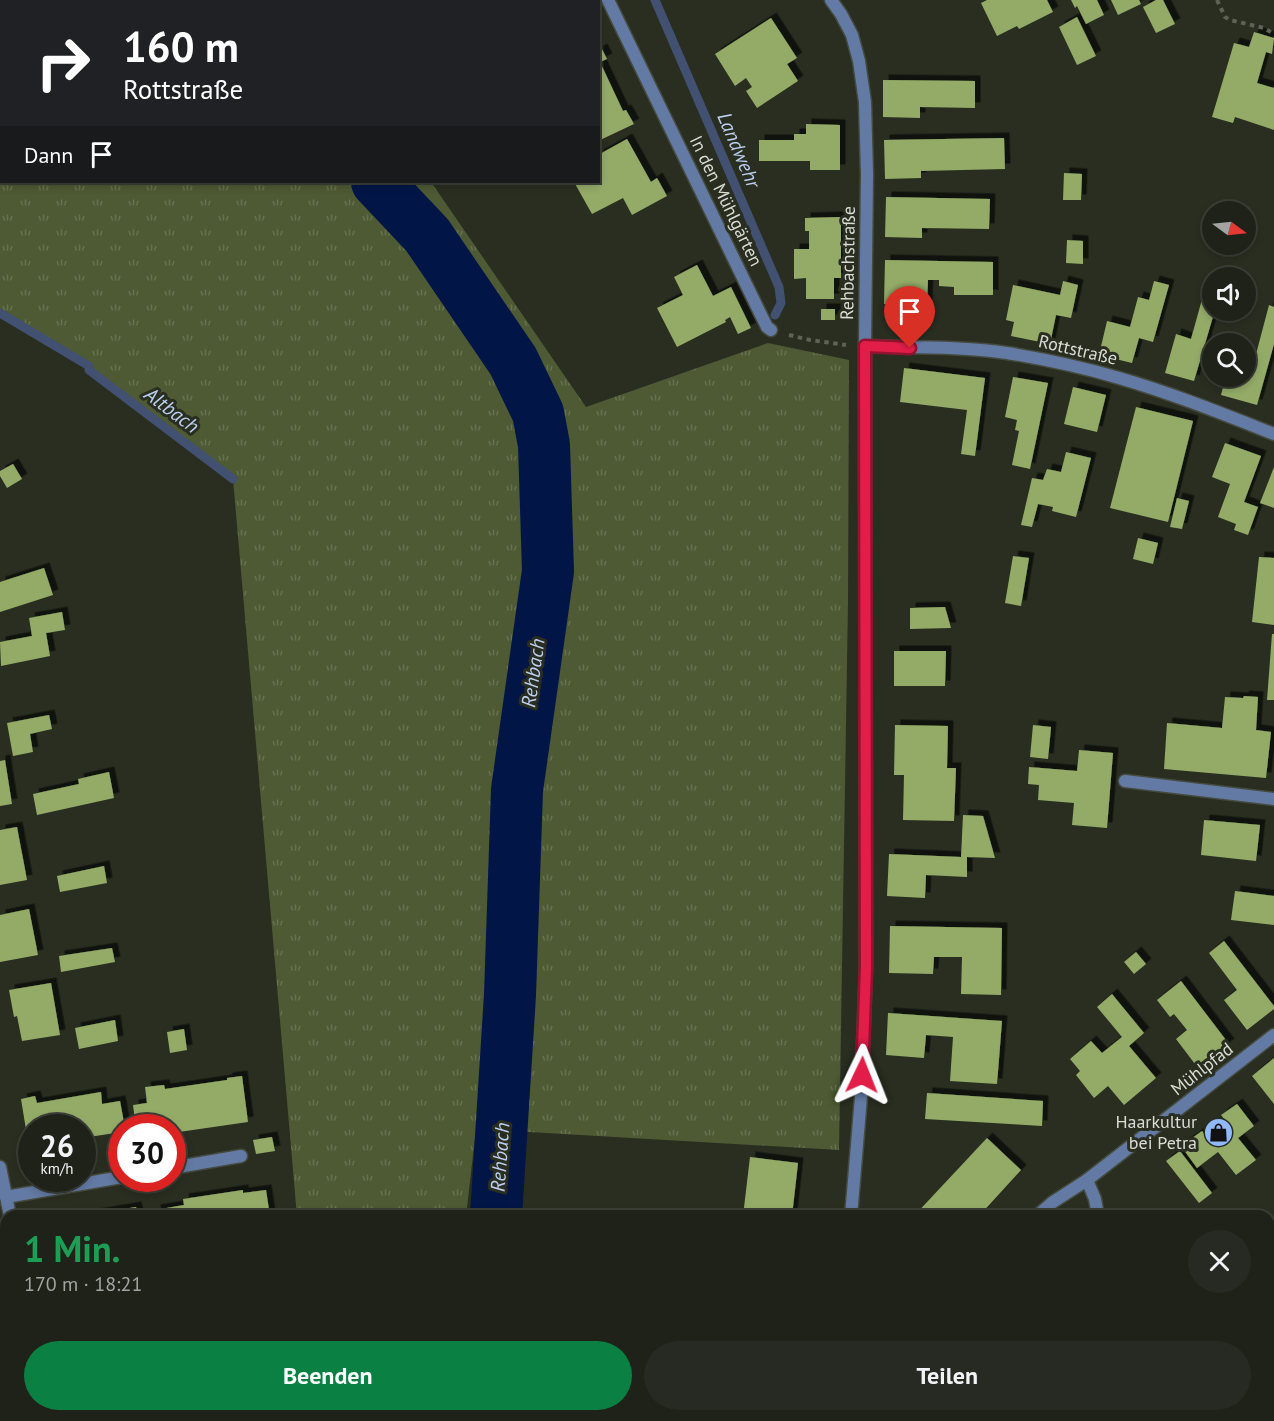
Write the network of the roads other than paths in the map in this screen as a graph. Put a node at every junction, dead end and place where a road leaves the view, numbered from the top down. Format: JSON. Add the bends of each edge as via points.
{"nodes":[{"id":1,"x":608,"y":0,"type":"edge"},
{"id":2,"x":831,"y":0,"type":"edge"},
{"id":3,"x":771,"y":330,"type":"road end"},
{"id":4,"x":865,"y":346,"type":"junction"},
{"id":5,"x":1274,"y":434,"type":"edge"},
{"id":6,"x":1125,"y":781,"type":"dead end"},
{"id":7,"x":1274,"y":799,"type":"edge"},
{"id":8,"x":1274,"y":1035,"type":"edge"},
{"id":9,"x":241,"y":1156,"type":"dead end"},
{"id":10,"x":186,"y":1166,"type":"edge"},
{"id":11,"x":0,"y":1167,"type":"edge"},
{"id":12,"x":108,"y":1179,"type":"edge"},
{"id":13,"x":1087,"y":1180,"type":"junction"},
{"id":14,"x":6,"y":1197,"type":"junction"},
{"id":15,"x":9,"y":1210,"type":"edge"},
{"id":16,"x":852,"y":1210,"type":"edge"},
{"id":17,"x":1044,"y":1210,"type":"edge"},
{"id":18,"x":1097,"y":1210,"type":"edge"}],
"edges":[{"from":1,"to":3,"type":"street","name":"In den Mühlgärten"},
{"from":2,"to":4,"type":"street","name":"Rehbachstraße","via":[[852,35],[865,102]]},
{"from":4,"to":5,"type":"street","name":"Rottstraße","via":[[1005,353],[1060,363],[1119,378]]},
{"from":4,"to":16,"type":"street","name":"Rehbachstraße","via":[[866,968]]},
{"from":6,"to":7,"type":"street"},
{"from":8,"to":13,"type":"street","name":"Mühlpfad"},
{"from":9,"to":10,"type":"street"},
{"from":11,"to":14,"type":"street"},
{"from":12,"to":14,"type":"street"},
{"from":13,"to":17,"type":"street","name":"Mühlpfad"},
{"from":13,"to":18,"type":"street"},
{"from":14,"to":15,"type":"street"}]}
